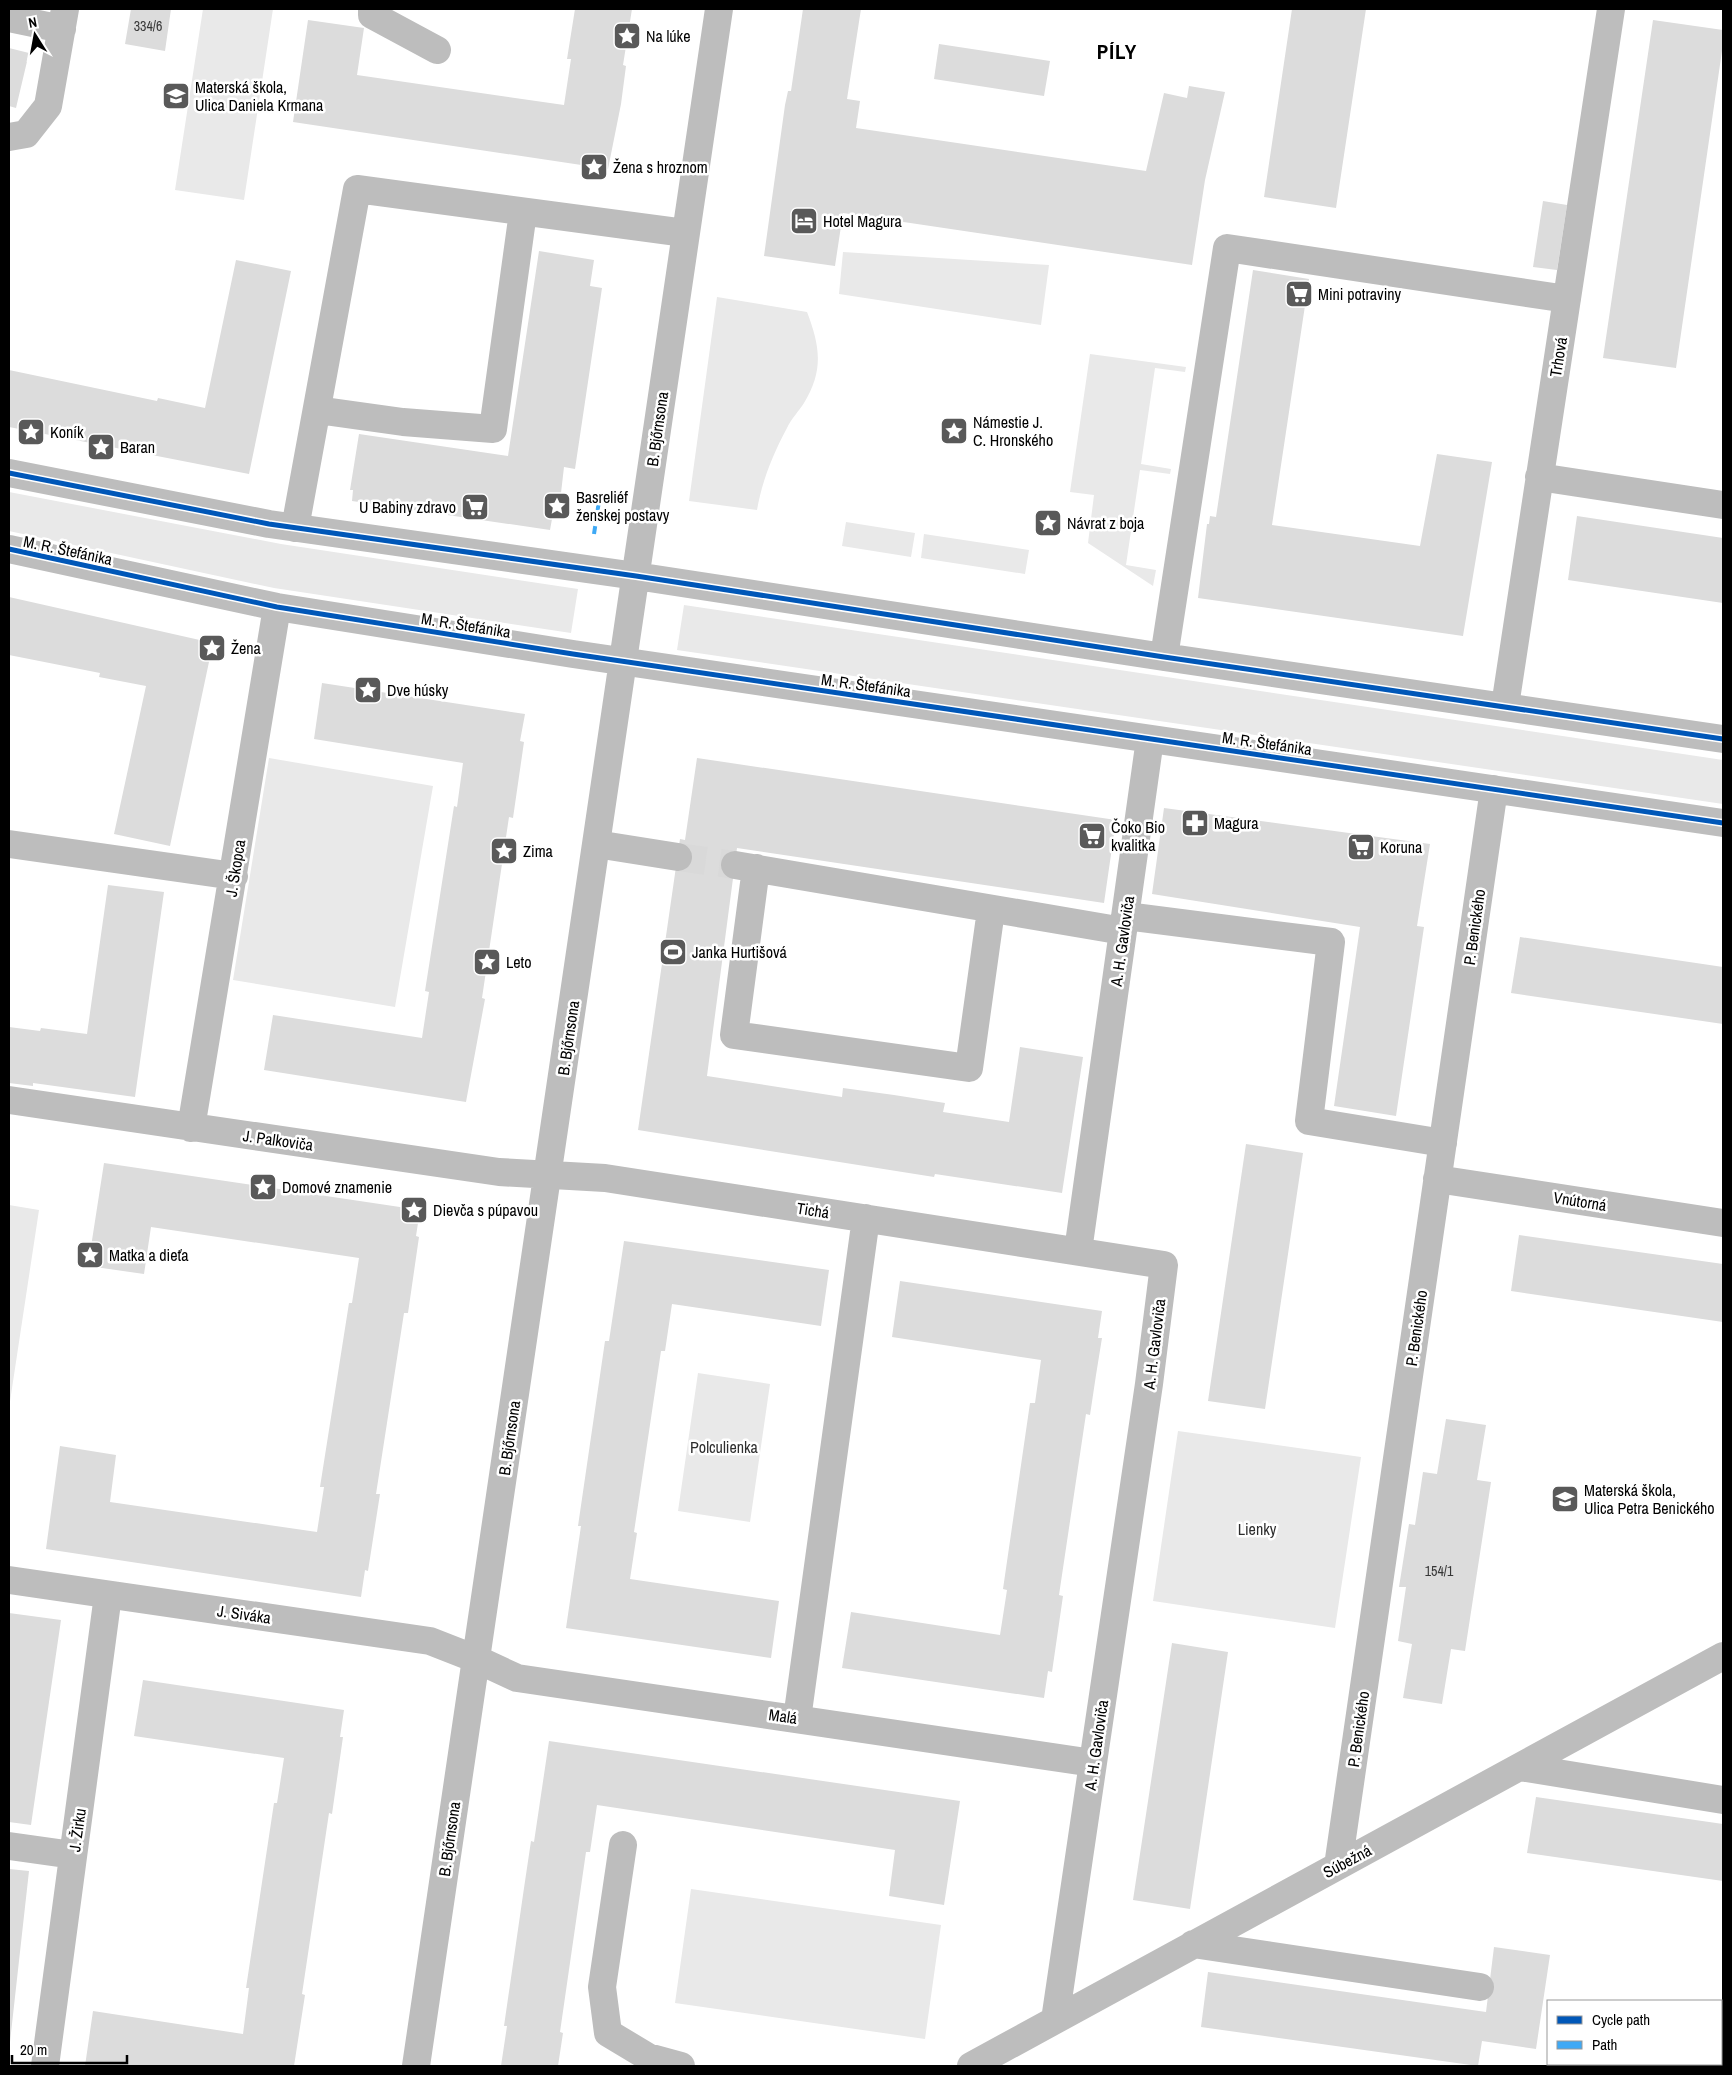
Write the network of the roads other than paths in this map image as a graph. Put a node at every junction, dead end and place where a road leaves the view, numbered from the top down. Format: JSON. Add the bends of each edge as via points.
{"nodes":[{"id":1,"x":372,"y":9,"type":"edge"},
{"id":2,"x":719,"y":9,"type":"edge"},
{"id":3,"x":1611,"y":9,"type":"edge"},
{"id":4,"x":9,"y":18,"type":"edge"},
{"id":5,"x":64,"y":19,"type":"edge"},
{"id":6,"x":438,"y":50,"type":"dead end"},
{"id":7,"x":9,"y":137,"type":"edge"},
{"id":8,"x":523,"y":212,"type":"junction"},
{"id":9,"x":685,"y":233,"type":"junction"},
{"id":10,"x":1567,"y":300,"type":"junction"},
{"id":11,"x":317,"y":410,"type":"junction"},
{"id":12,"x":9,"y":473,"type":"edge"},
{"id":13,"x":1539,"y":477,"type":"junction"},
{"id":14,"x":1723,"y":505,"type":"edge"},
{"id":15,"x":295,"y":528,"type":"junction"},
{"id":16,"x":9,"y":549,"type":"edge"},
{"id":17,"x":636,"y":576,"type":"junction"},
{"id":18,"x":276,"y":607,"type":"junction"},
{"id":19,"x":1164,"y":657,"type":"junction"},
{"id":20,"x":624,"y":662,"type":"junction"},
{"id":21,"x":1505,"y":706,"type":"junction"},
{"id":22,"x":1723,"y":739,"type":"edge"},
{"id":23,"x":1150,"y":740,"type":"junction"},
{"id":24,"x":1494,"y":790,"type":"junction"},
{"id":25,"x":1723,"y":823,"type":"edge"},
{"id":26,"x":9,"y":844,"type":"edge"},
{"id":27,"x":596,"y":844,"type":"junction"},
{"id":28,"x":678,"y":858,"type":"tunnel mouth"},
{"id":29,"x":234,"y":876,"type":"junction"},
{"id":30,"x":991,"y":910,"type":"junction"},
{"id":31,"x":1124,"y":923,"type":"junction"},
{"id":32,"x":9,"y":1100,"type":"edge"},
{"id":33,"x":191,"y":1128,"type":"junction"},
{"id":34,"x":1443,"y":1143,"type":"junction"},
{"id":35,"x":548,"y":1174,"type":"junction"},
{"id":36,"x":1437,"y":1179,"type":"junction"},
{"id":37,"x":866,"y":1218,"type":"junction"},
{"id":38,"x":1723,"y":1223,"type":"edge"},
{"id":39,"x":1078,"y":1252,"type":"junction"},
{"id":40,"x":9,"y":1580,"type":"edge"},
{"id":41,"x":108,"y":1595,"type":"junction"},
{"id":42,"x":1723,"y":1656,"type":"edge"},
{"id":43,"x":476,"y":1659,"type":"junction"},
{"id":44,"x":797,"y":1718,"type":"junction"},
{"id":45,"x":1094,"y":1763,"type":"junction"},
{"id":46,"x":1520,"y":1767,"type":"junction"},
{"id":47,"x":1723,"y":1800,"type":"edge"},
{"id":48,"x":623,"y":1845,"type":"dead end"},
{"id":49,"x":9,"y":1846,"type":"edge"},
{"id":50,"x":73,"y":1855,"type":"junction"},
{"id":51,"x":1338,"y":1866,"type":"junction"},
{"id":52,"x":1193,"y":1944,"type":"junction"},
{"id":53,"x":1480,"y":1987,"type":"dead end"},
{"id":54,"x":1055,"y":2020,"type":"junction"},
{"id":55,"x":45,"y":2066,"type":"edge"},
{"id":56,"x":416,"y":2066,"type":"edge"},
{"id":57,"x":682,"y":2066,"type":"edge"},
{"id":58,"x":971,"y":2066,"type":"edge"}],
"edges":[{"from":1,"to":6,"type":"street","via":[[372,15]]},
{"from":2,"to":9,"type":"street","name":"B. Bjőrnsona"},
{"from":3,"to":10,"type":"street","name":"Trhová"},
{"from":4,"to":5,"type":"street"},
{"from":5,"to":7,"type":"street","via":[[48,106],[26,134]]},
{"from":8,"to":9,"type":"street"},
{"from":8,"to":11,"type":"street","via":[[357,189]]},
{"from":8,"to":11,"type":"street","via":[[493,429],[403,422]]},
{"from":9,"to":17,"type":"street","name":"B. Bjőrnsona"},
{"from":10,"to":13,"type":"street","name":"Trhová"},
{"from":10,"to":19,"type":"street","via":[[1227,248]]},
{"from":11,"to":15,"type":"street"},
{"from":12,"to":15,"type":"street"},
{"from":13,"to":14,"type":"street"},
{"from":13,"to":21,"type":"street","name":"Trhová"},
{"from":15,"to":17,"type":"street"},
{"from":16,"to":18,"type":"street","name":"M. R. Štefánika"},
{"from":17,"to":19,"type":"street"},
{"from":17,"to":20,"type":"street","name":"B. Bjőrnsona"},
{"from":18,"to":20,"type":"street","name":"M. R. Štefánika"},
{"from":18,"to":29,"type":"street","name":"J. Škopca"},
{"from":19,"to":21,"type":"street"},
{"from":20,"to":23,"type":"street","name":"M. R. Štefánika"},
{"from":20,"to":27,"type":"street","name":"B. Bjőrnsona"},
{"from":21,"to":22,"type":"street"},
{"from":23,"to":24,"type":"street","name":"M. R. Štefánika"},
{"from":23,"to":31,"type":"street","name":"A. H. Gavloviča"},
{"from":24,"to":25,"type":"street","name":"M. R. Štefánika"},
{"from":24,"to":34,"type":"street","name":"P. Benického"},
{"from":26,"to":29,"type":"street"},
{"from":27,"to":28,"type":"street"},
{"from":27,"to":35,"type":"street","name":"B. Bjőrnsona"},
{"from":29,"to":33,"type":"street","name":"J. Škopca"},
{"from":30,"to":30,"type":"street","via":[[745,867],[734,1035],[969,1068]]},
{"from":30,"to":31,"type":"street"},
{"from":31,"to":34,"type":"street","via":[[1331,942],[1309,1121]]},
{"from":31,"to":39,"type":"street","name":"A. H. Gavloviča"},
{"from":32,"to":33,"type":"street","name":"J. Palkoviča"},
{"from":33,"to":35,"type":"street","name":"J. Palkoviča","via":[[499,1172]]},
{"from":34,"to":36,"type":"street","name":"P. Benického"},
{"from":35,"to":37,"type":"street","name":"Tichá","via":[[605,1178]]},
{"from":35,"to":43,"type":"street","name":"B. Bjőrnsona"},
{"from":36,"to":38,"type":"street","name":"Vnútorná"},
{"from":36,"to":51,"type":"street","name":"P. Benického"},
{"from":37,"to":39,"type":"street","name":"Tichá"},
{"from":37,"to":44,"type":"street"},
{"from":39,"to":45,"type":"street","name":"A. H. Gavloviča","via":[[1164,1265]]},
{"from":40,"to":41,"type":"street","name":"J. Siváka"},
{"from":41,"to":43,"type":"street","name":"J. Siváka","via":[[430,1641]]},
{"from":41,"to":50,"type":"street","name":"J. Žirku"},
{"from":42,"to":46,"type":"street","name":"Súbežná"},
{"from":43,"to":44,"type":"street","name":"Malá","via":[[517,1678]]},
{"from":43,"to":56,"type":"street","name":"B. Bjőrnsona"},
{"from":44,"to":45,"type":"street","name":"Malá"},
{"from":45,"to":54,"type":"street","name":"A. H. Gavloviča"},
{"from":46,"to":47,"type":"street"},
{"from":46,"to":51,"type":"street","name":"Súbežná"},
{"from":48,"to":57,"type":"street","via":[[602,1987],[608,2033],[648,2057]]},
{"from":49,"to":50,"type":"street"},
{"from":50,"to":55,"type":"street","name":"J. Žirku"},
{"from":51,"to":52,"type":"street","name":"Súbežná"},
{"from":52,"to":53,"type":"street"},
{"from":52,"to":54,"type":"street","name":"Súbežná"},
{"from":54,"to":58,"type":"street","name":"Súbežná"}]}
